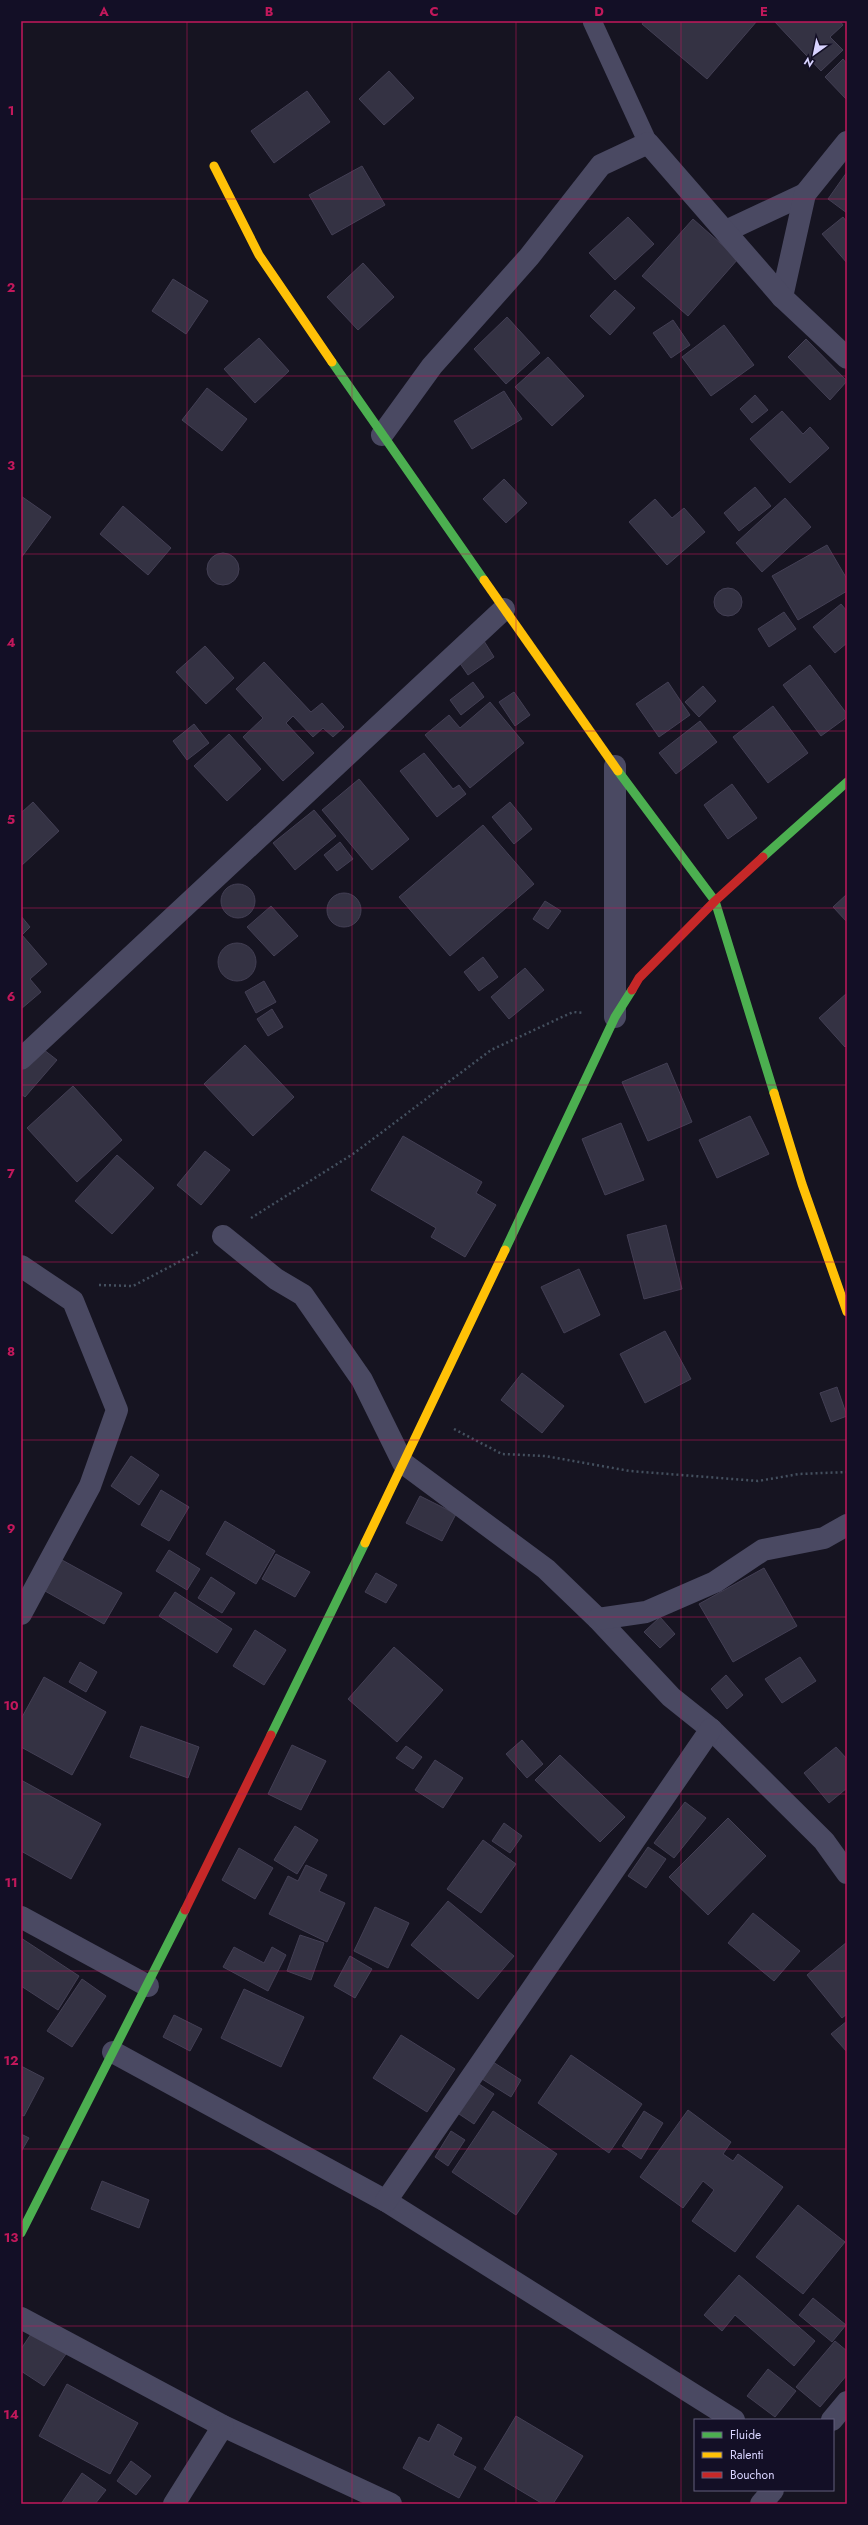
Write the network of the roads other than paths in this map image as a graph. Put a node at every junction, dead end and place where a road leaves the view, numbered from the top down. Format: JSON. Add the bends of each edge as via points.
{"nodes":[{"id":1,"x":592,"y":21,"type":"edge"},
{"id":2,"x":847,"y":142,"type":"edge"},
{"id":3,"x":648,"y":143,"type":"junction"},
{"id":4,"x":214,"y":166,"type":"dead end"},
{"id":5,"x":805,"y":194,"type":"junction"},
{"id":6,"x":726,"y":231,"type":"junction"},
{"id":7,"x":782,"y":297,"type":"junction"},
{"id":8,"x":847,"y":358,"type":"edge"},
{"id":9,"x":382,"y":435,"type":"junction"},
{"id":10,"x":504,"y":609,"type":"junction"},
{"id":11,"x":615,"y":766,"type":"junction"},
{"id":12,"x":847,"y":782,"type":"edge"},
{"id":13,"x":715,"y":900,"type":"junction"},
{"id":14,"x":614,"y":1017,"type":"junction"},
{"id":15,"x":21,"y":1058,"type":"edge"},
{"id":16,"x":223,"y":1236,"type":"road end"},
{"id":17,"x":21,"y":1266,"type":"edge"},
{"id":18,"x":847,"y":1312,"type":"edge"},
{"id":19,"x":404,"y":1463,"type":"junction"},
{"id":20,"x":847,"y":1524,"type":"edge"},
{"id":21,"x":21,"y":1614,"type":"edge"},
{"id":22,"x":598,"y":1619,"type":"junction"},
{"id":23,"x":711,"y":1729,"type":"junction"},
{"id":24,"x":847,"y":1872,"type":"edge"},
{"id":25,"x":21,"y":1917,"type":"edge"},
{"id":26,"x":148,"y":1986,"type":"junction"},
{"id":27,"x":113,"y":2052,"type":"junction"},
{"id":28,"x":386,"y":2201,"type":"junction"},
{"id":29,"x":21,"y":2233,"type":"edge"},
{"id":30,"x":21,"y":2318,"type":"edge"},
{"id":31,"x":847,"y":2402,"type":"edge"},
{"id":32,"x":732,"y":2419,"type":"edge"},
{"id":33,"x":833,"y":2419,"type":"edge"},
{"id":34,"x":223,"y":2426,"type":"junction"},
{"id":35,"x":772,"y":2491,"type":"edge"},
{"id":36,"x":174,"y":2504,"type":"edge"},
{"id":37,"x":391,"y":2504,"type":"edge"},
{"id":38,"x":761,"y":2504,"type":"edge"}],
"edges":[{"from":1,"to":3,"type":"lane"},
{"from":2,"to":5,"type":"street"},
{"from":3,"to":6,"type":"street"},
{"from":3,"to":9,"type":"street","via":[[601,166],[529,257],[432,366]]},
{"from":4,"to":9,"type":"street","via":[[259,255]]},
{"from":5,"to":6,"type":"street"},
{"from":5,"to":7,"type":"street"},
{"from":6,"to":7,"type":"street"},
{"from":7,"to":8,"type":"street"},
{"from":9,"to":10,"type":"street"},
{"from":10,"to":11,"type":"street"},
{"from":10,"to":15,"type":"street"},
{"from":11,"to":13,"type":"street"},
{"from":11,"to":14,"type":"street"},
{"from":12,"to":13,"type":"street"},
{"from":13,"to":14,"type":"street","via":[[639,978]]},
{"from":13,"to":18,"type":"street","via":[[802,1184]]},
{"from":14,"to":19,"type":"street"},
{"from":16,"to":19,"type":"street","via":[[276,1279],[303,1295],[362,1380]]},
{"from":17,"to":21,"type":"street","via":[[72,1301],[117,1410],[90,1486]]},
{"from":19,"to":22,"type":"street","via":[[546,1570]]},
{"from":19,"to":26,"type":"street"},
{"from":20,"to":22,"type":"street","via":[[824,1538],[763,1550],[715,1582],[646,1612]]},
{"from":22,"to":23,"type":"street","via":[[671,1697]]},
{"from":23,"to":24,"type":"street","via":[[824,1841]]},
{"from":23,"to":28,"type":"street"},
{"from":25,"to":26,"type":"street"},
{"from":26,"to":27,"type":"street"},
{"from":27,"to":28,"type":"street"},
{"from":27,"to":29,"type":"street"},
{"from":28,"to":32,"type":"street"},
{"from":30,"to":34,"type":"street"},
{"from":31,"to":33,"type":"street"},
{"from":34,"to":36,"type":"street"},
{"from":34,"to":37,"type":"street"},
{"from":35,"to":38,"type":"street"}]}
